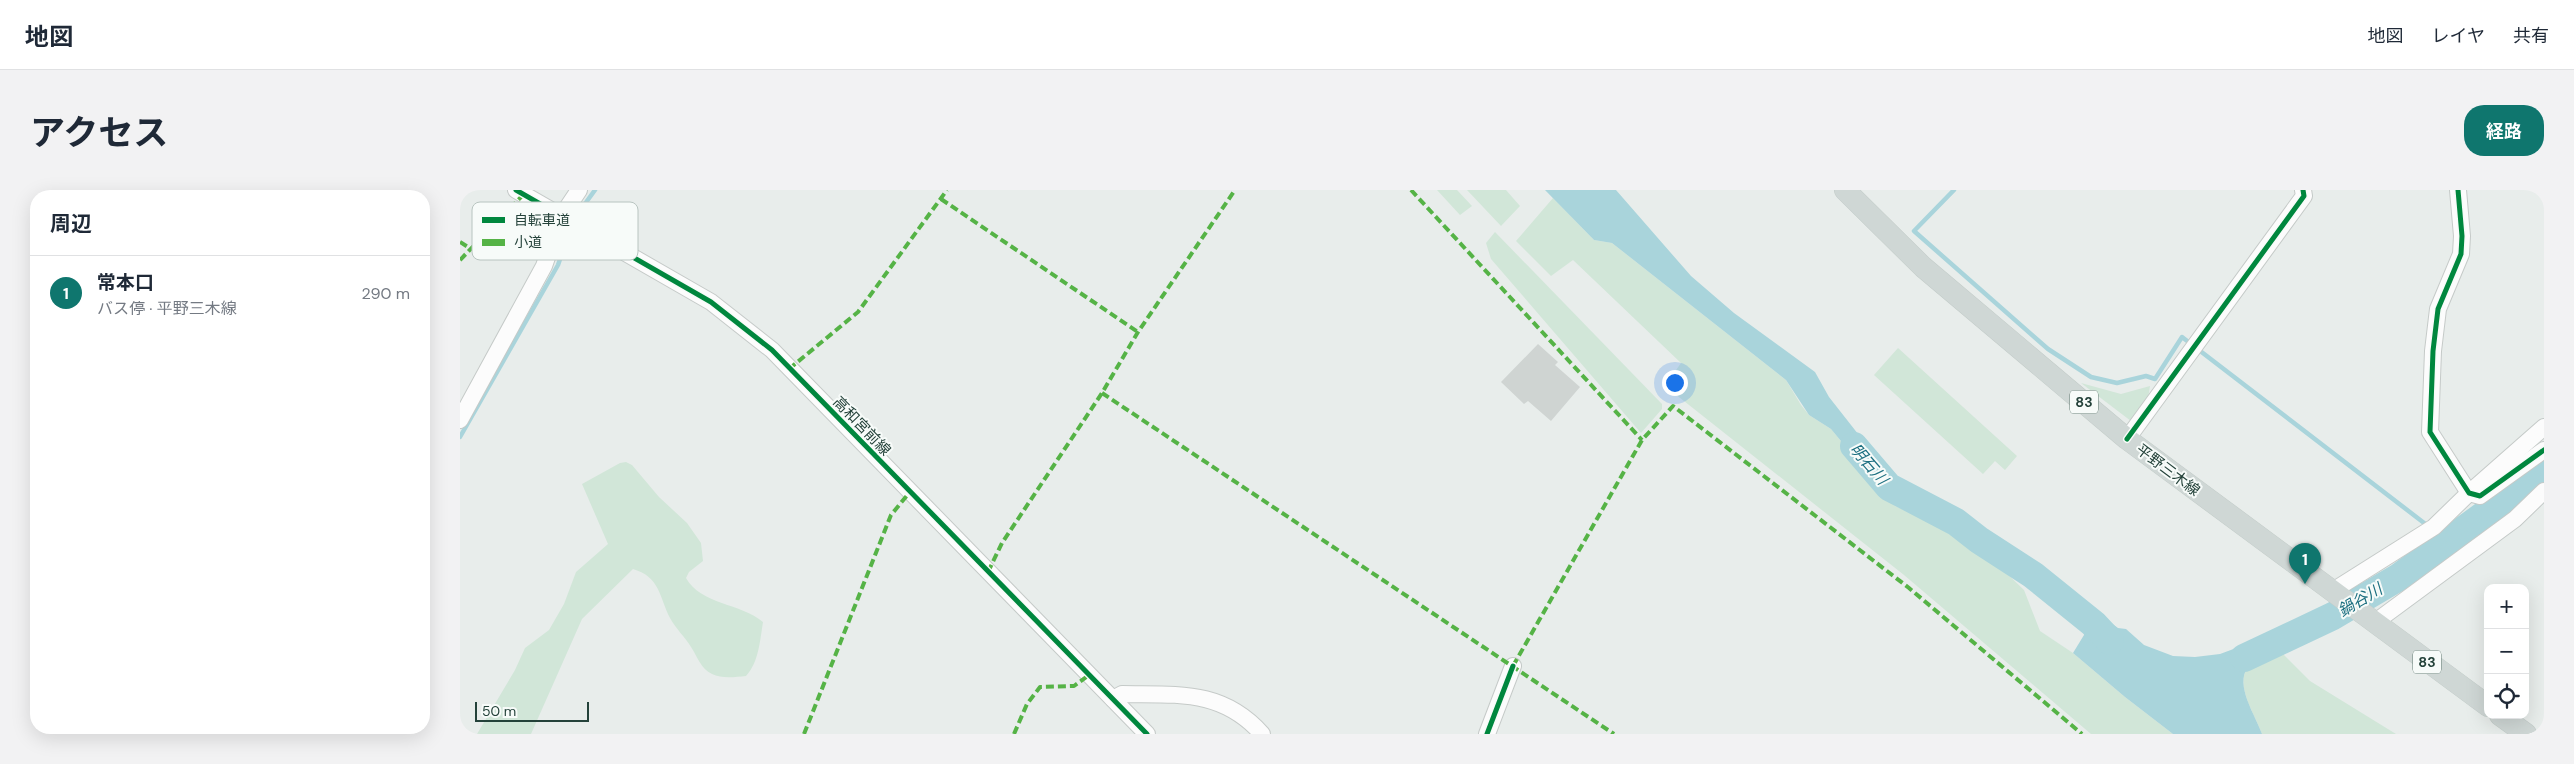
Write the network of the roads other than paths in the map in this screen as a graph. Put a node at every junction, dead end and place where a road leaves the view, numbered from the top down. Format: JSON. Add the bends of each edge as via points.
{"nodes":[{"id":1,"x":516,"y":190,"type":"edge"},
{"id":2,"x":579,"y":190,"type":"edge"},
{"id":3,"x":1845,"y":190,"type":"edge"},
{"id":4,"x":2303,"y":190,"type":"edge"},
{"id":5,"x":2458,"y":190,"type":"edge"},
{"id":6,"x":536,"y":202,"type":"edge"},
{"id":7,"x":572,"y":202,"type":"edge"},
{"id":8,"x":546,"y":260,"type":"edge"},
{"id":9,"x":636,"y":260,"type":"edge"},
{"id":10,"x":460,"y":420,"type":"edge"},
{"id":11,"x":2544,"y":428,"type":"edge"},
{"id":12,"x":2127,"y":439,"type":"junction"},
{"id":13,"x":2544,"y":450,"type":"edge"},
{"id":14,"x":2544,"y":491,"type":"edge"},
{"id":15,"x":2468,"y":493,"type":"junction"},
{"id":16,"x":2334,"y":595,"type":"junction"},
{"id":17,"x":2370,"y":620,"type":"junction"},
{"id":18,"x":1513,"y":666,"type":"dead end"},
{"id":19,"x":1113,"y":699,"type":"junction"},
{"id":20,"x":2484,"y":703,"type":"edge"},
{"id":21,"x":2505,"y":719,"type":"edge"},
{"id":22,"x":1147,"y":734,"type":"edge"},
{"id":23,"x":1262,"y":734,"type":"edge"},
{"id":24,"x":1487,"y":734,"type":"edge"},
{"id":25,"x":2526,"y":734,"type":"edge"}],
"edges":[{"from":1,"to":6,"type":"street","name":"高和宮前線"},
{"from":2,"to":7,"type":"street"},
{"from":3,"to":12,"type":"main road","name":"平野三木線","number":"83","via":[[1923,267]]},
{"from":4,"to":12,"type":"street","via":[[2304,196]]},
{"from":5,"to":15,"type":"street","via":[[2462,236],[2460,254],[2438,309],[2430,432]]},
{"from":8,"to":10,"type":"street"},
{"from":9,"to":19,"type":"street","name":"高和宮前線","via":[[711,302],[772,350]]},
{"from":11,"to":15,"type":"street"},
{"from":12,"to":16,"type":"main road","name":"平野三木線","number":"83"},
{"from":13,"to":15,"type":"street","via":[[2480,496]]},
{"from":14,"to":17,"type":"street","via":[[2515,519]]},
{"from":15,"to":16,"type":"street","via":[[2434,527]]},
{"from":16,"to":17,"type":"main road","name":"平野三木線","number":"83"},
{"from":17,"to":20,"type":"main road","name":"平野三木線","number":"83"},
{"from":18,"to":24,"type":"street"},
{"from":19,"to":22,"type":"street","name":"高和宮前線"},
{"from":19,"to":23,"type":"street","via":[[1122,694],[1193,695],[1217,700],[1248,719]]},
{"from":21,"to":25,"type":"main road"}]}
